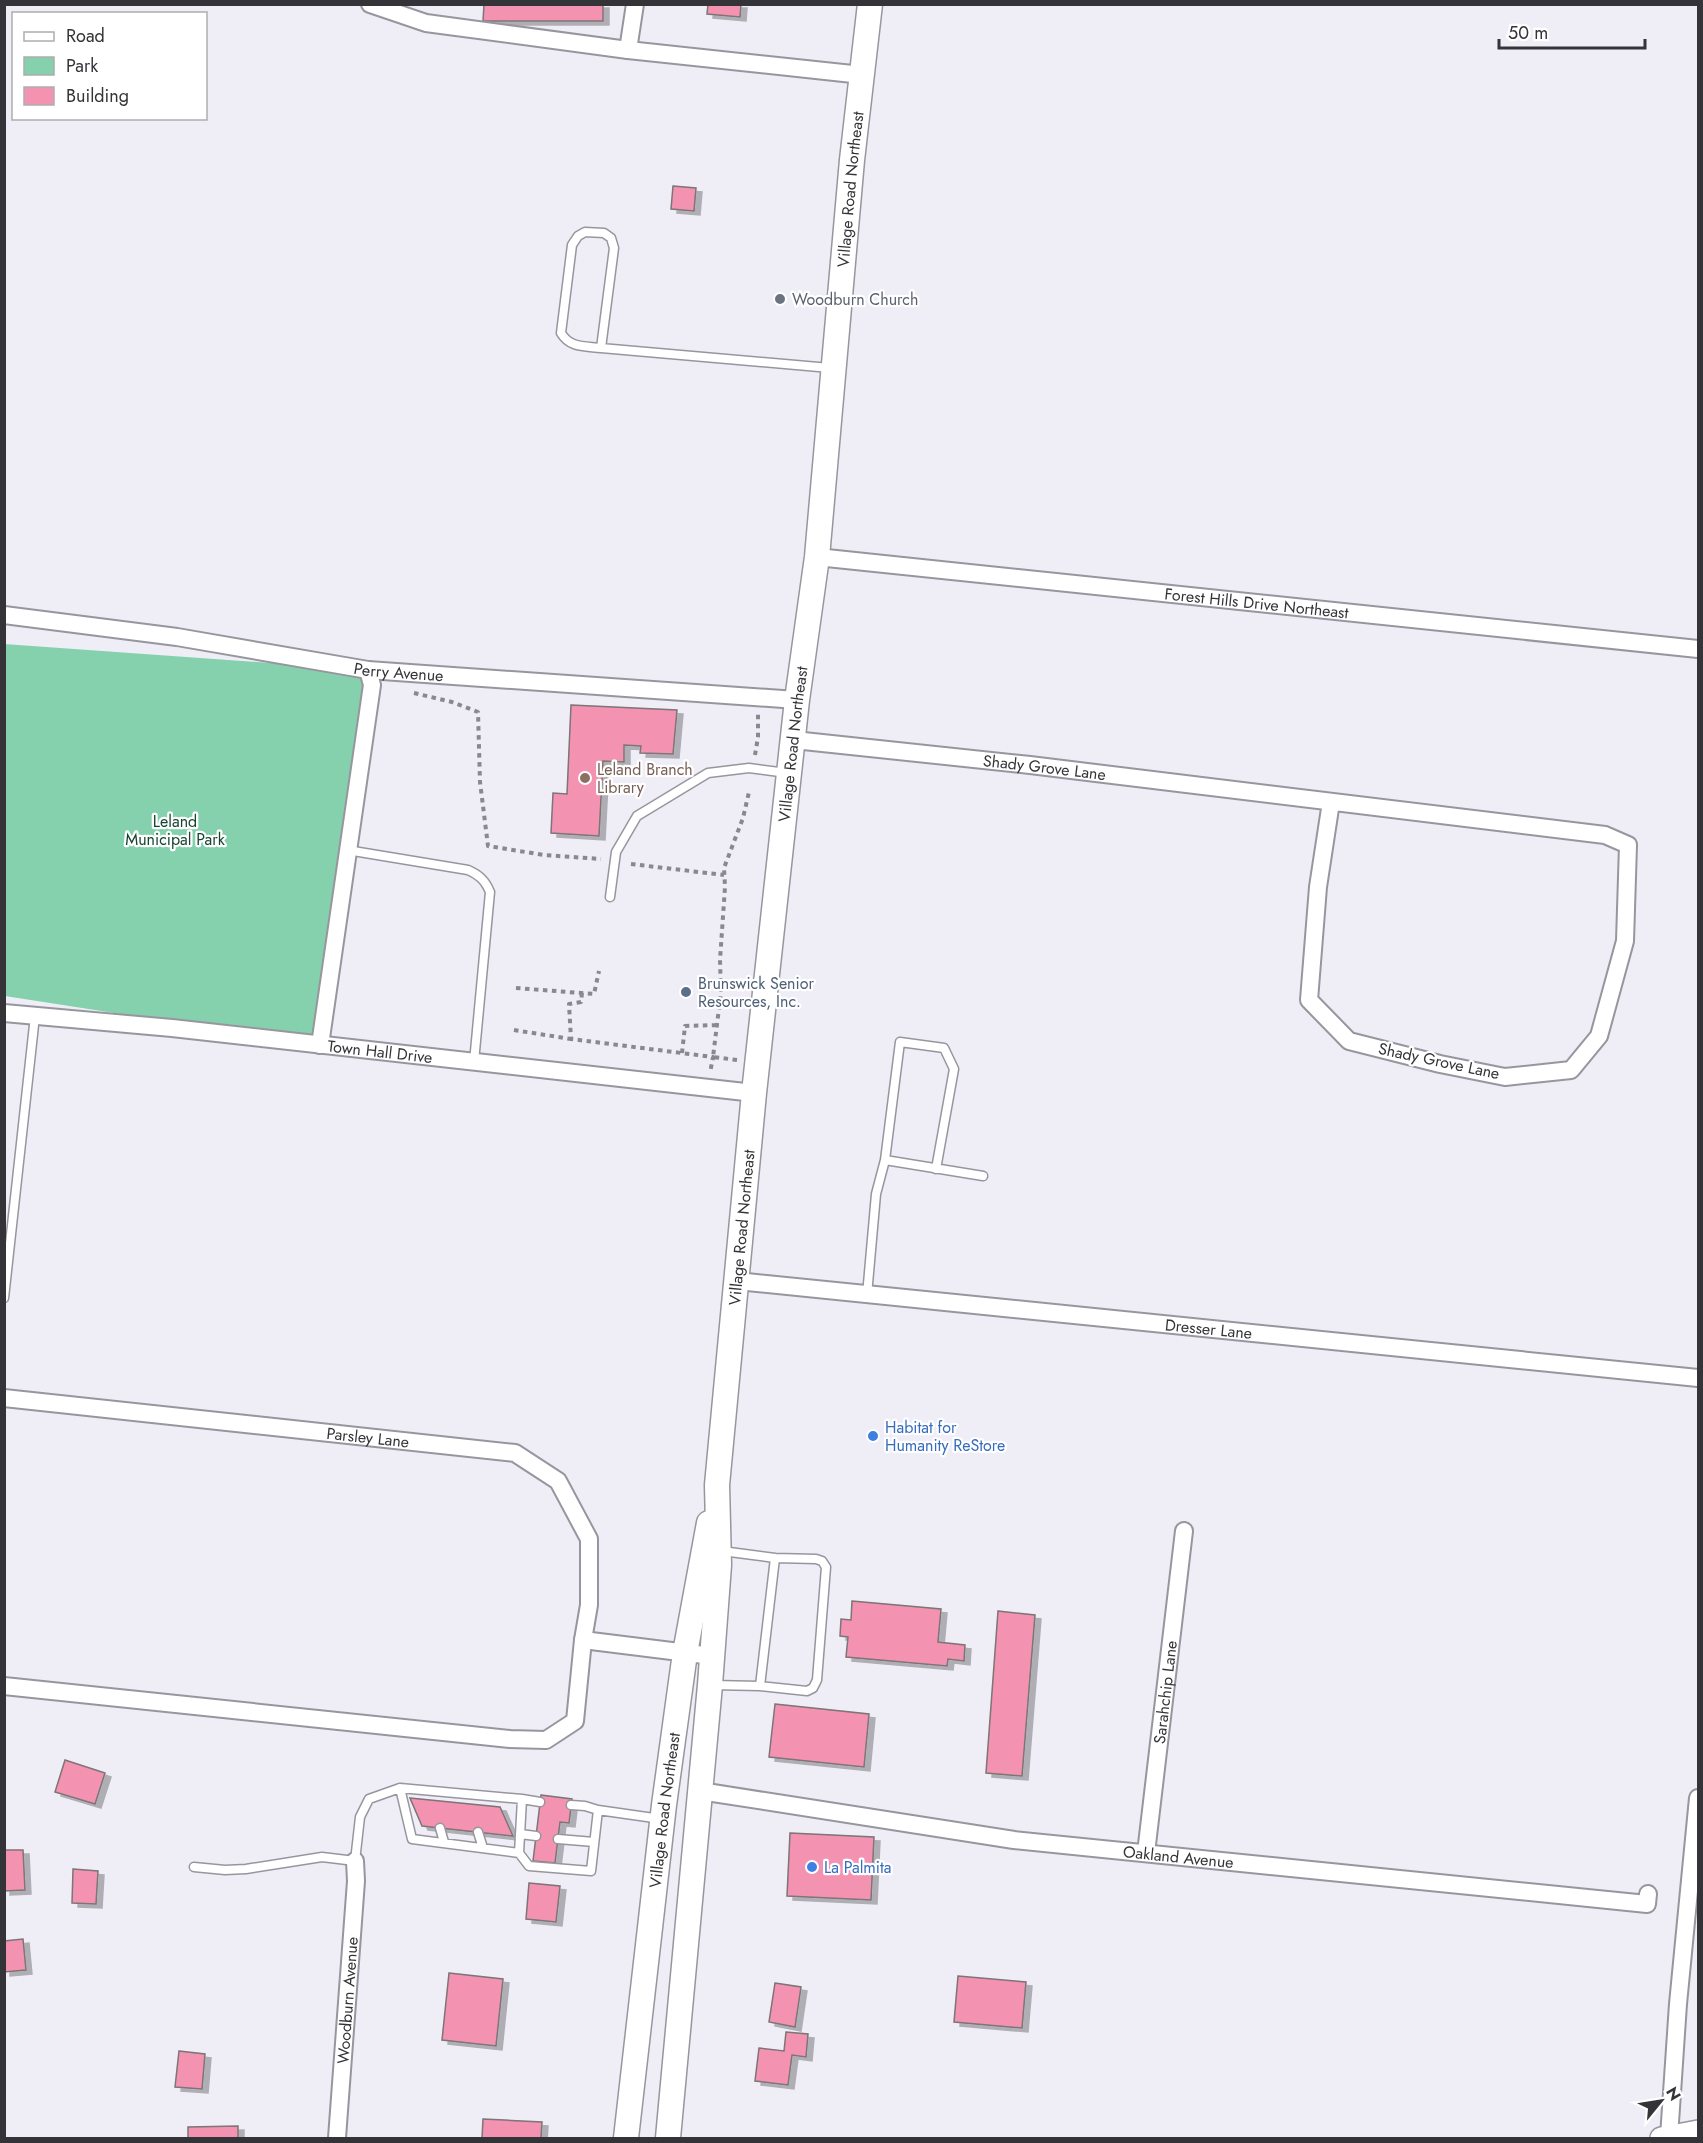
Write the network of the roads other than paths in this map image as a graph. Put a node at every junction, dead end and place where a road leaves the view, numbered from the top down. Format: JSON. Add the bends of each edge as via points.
{"nodes":[{"id":1,"x":370,"y":4,"type":"edge"},
{"id":2,"x":635,"y":4,"type":"edge"},
{"id":3,"x":870,"y":4,"type":"edge"},
{"id":4,"x":628,"y":50,"type":"junction"},
{"id":5,"x":862,"y":75,"type":"junction"},
{"id":6,"x":601,"y":348,"type":"junction"},
{"id":7,"x":834,"y":368,"type":"junction"},
{"id":8,"x":817,"y":557,"type":"junction"},
{"id":9,"x":4,"y":615,"type":"edge"},
{"id":10,"x":1698,"y":649,"type":"edge"},
{"id":11,"x":368,"y":670,"type":"junction"},
{"id":12,"x":796,"y":700,"type":"junction"},
{"id":13,"x":794,"y":740,"type":"junction"},
{"id":14,"x":790,"y":773,"type":"junction"},
{"id":15,"x":1331,"y":802,"type":"junction"},
{"id":16,"x":347,"y":850,"type":"junction"},
{"id":17,"x":610,"y":897,"type":"dead end"},
{"id":18,"x":4,"y":1013,"type":"edge"},
{"id":19,"x":35,"y":1016,"type":"junction"},
{"id":20,"x":320,"y":1045,"type":"junction"},
{"id":21,"x":474,"y":1062,"type":"junction"},
{"id":22,"x":754,"y":1093,"type":"junction"},
{"id":23,"x":885,"y":1160,"type":"junction"},
{"id":24,"x":936,"y":1169,"type":"junction"},
{"id":25,"x":983,"y":1176,"type":"dead end"},
{"id":26,"x":737,"y":1281,"type":"junction"},
{"id":27,"x":867,"y":1295,"type":"junction"},
{"id":28,"x":4,"y":1298,"type":"edge"},
{"id":29,"x":1698,"y":1378,"type":"edge"},
{"id":30,"x":4,"y":1398,"type":"edge"},
{"id":31,"x":717,"y":1485,"type":"junction"},
{"id":32,"x":1184,"y":1531,"type":"dead end"},
{"id":33,"x":718,"y":1551,"type":"junction"},
{"id":34,"x":775,"y":1558,"type":"junction"},
{"id":35,"x":583,"y":1640,"type":"junction"},
{"id":36,"x":685,"y":1653,"type":"junction"},
{"id":37,"x":712,"y":1656,"type":"junction"},
{"id":38,"x":710,"y":1685,"type":"junction"},
{"id":39,"x":4,"y":1686,"type":"edge"},
{"id":40,"x":760,"y":1686,"type":"junction"},
{"id":41,"x":400,"y":1788,"type":"junction"},
{"id":42,"x":428,"y":1791,"type":"junction"},
{"id":43,"x":700,"y":1791,"type":"junction"},
{"id":44,"x":467,"y":1794,"type":"junction"},
{"id":45,"x":1698,"y":1798,"type":"edge"},
{"id":46,"x":522,"y":1799,"type":"junction"},
{"id":47,"x":430,"y":1800,"type":"dead end"},
{"id":48,"x":540,"y":1802,"type":"dead end"},
{"id":49,"x":469,"y":1804,"type":"dead end"},
{"id":50,"x":571,"y":1805,"type":"dead end"},
{"id":51,"x":598,"y":1810,"type":"junction"},
{"id":52,"x":663,"y":1819,"type":"junction"},
{"id":53,"x":440,"y":1828,"type":"dead end"},
{"id":54,"x":478,"y":1832,"type":"dead end"},
{"id":55,"x":520,"y":1834,"type":"junction"},
{"id":56,"x":536,"y":1836,"type":"dead end"},
{"id":57,"x":558,"y":1839,"type":"dead end"},
{"id":58,"x":444,"y":1842,"type":"junction"},
{"id":59,"x":594,"y":1842,"type":"junction"},
{"id":60,"x":483,"y":1848,"type":"junction"},
{"id":61,"x":519,"y":1853,"type":"junction"},
{"id":62,"x":1146,"y":1853,"type":"junction"},
{"id":63,"x":355,"y":1861,"type":"junction"},
{"id":64,"x":194,"y":1867,"type":"dead end"},
{"id":65,"x":1648,"y":1894,"type":"dead end"},
{"id":66,"x":1694,"y":1898,"type":"edge"},
{"id":67,"x":1698,"y":2131,"type":"edge"},
{"id":68,"x":1665,"y":2138,"type":"edge"},
{"id":69,"x":337,"y":2139,"type":"edge"},
{"id":70,"x":626,"y":2139,"type":"edge"},
{"id":71,"x":668,"y":2139,"type":"edge"}],
"edges":[{"from":1,"to":4,"type":"street","via":[[426,23]]},
{"from":2,"to":4,"type":"street"},
{"from":3,"to":5,"type":"main road","name":"Village Road Northeast"},
{"from":4,"to":5,"type":"street"},
{"from":5,"to":7,"type":"main road","name":"Village Road Northeast"},
{"from":6,"to":6,"type":"lane","via":[[573,345],[561,333],[572,245],[585,232],[603,233],[611,238],[614,248]]},
{"from":6,"to":7,"type":"lane"},
{"from":7,"to":8,"type":"main road","name":"Village Road Northeast"},
{"from":8,"to":10,"type":"street","name":"Forest Hills Drive Northeast"},
{"from":8,"to":12,"type":"main road","name":"Village Road Northeast"},
{"from":9,"to":11,"type":"street","name":"Perry Avenue","via":[[177,637]]},
{"from":11,"to":12,"type":"street","name":"Perry Avenue"},
{"from":11,"to":16,"type":"street","via":[[372,685]]},
{"from":12,"to":13,"type":"main road","name":"Village Road Northeast"},
{"from":13,"to":14,"type":"main road","name":"Village Road Northeast"},
{"from":13,"to":15,"type":"street","name":"Shady Grove Lane"},
{"from":14,"to":17,"type":"lane","via":[[749,768],[708,773],[637,816],[616,852]]},
{"from":14,"to":22,"type":"main road","name":"Village Road Northeast"},
{"from":15,"to":15,"type":"street","name":"Shady Grove Lane","via":[[1605,836],[1628,845],[1625,941],[1599,1036],[1571,1070],[1505,1077],[1349,1041],[1309,1000],[1318,887]]},
{"from":16,"to":20,"type":"street"},
{"from":16,"to":21,"type":"lane","via":[[468,870],[487,884],[490,892]]},
{"from":18,"to":19,"type":"street","name":"Town Hall Drive"},
{"from":19,"to":20,"type":"street","name":"Town Hall Drive"},
{"from":19,"to":28,"type":"lane"},
{"from":20,"to":21,"type":"street","name":"Town Hall Drive"},
{"from":21,"to":22,"type":"street","name":"Town Hall Drive"},
{"from":22,"to":26,"type":"main road","name":"Village Road Northeast"},
{"from":23,"to":24,"type":"lane"},
{"from":23,"to":24,"type":"lane","via":[[900,1042],[944,1048],[954,1069]]},
{"from":23,"to":27,"type":"lane","via":[[876,1194]]},
{"from":24,"to":25,"type":"lane"},
{"from":26,"to":27,"type":"street","name":"Dresser Lane"},
{"from":26,"to":31,"type":"main road","name":"Village Road Northeast"},
{"from":27,"to":29,"type":"street","name":"Dresser Lane"},
{"from":30,"to":35,"type":"street","name":"Parsley Lane","via":[[515,1453],[558,1481],[589,1539],[589,1605]]},
{"from":31,"to":33,"type":"main road","name":"Village Road Northeast"},
{"from":31,"to":36,"type":"main road","name":"Village Road Northeast"},
{"from":32,"to":62,"type":"street","name":"Sarahchip Lane"},
{"from":33,"to":34,"type":"lane"},
{"from":33,"to":37,"type":"main road","name":"Village Road Northeast"},
{"from":34,"to":40,"type":"lane"},
{"from":34,"to":40,"type":"lane","via":[[816,1559],[826,1567],[817,1680],[807,1691]]},
{"from":35,"to":36,"type":"street"},
{"from":35,"to":39,"type":"street","name":"Parsley Lane","via":[[575,1721],[546,1740]]},
{"from":36,"to":37,"type":"street"},
{"from":36,"to":52,"type":"main road","name":"Village Road Northeast"},
{"from":37,"to":38,"type":"main road","name":"Village Road Northeast"},
{"from":38,"to":40,"type":"lane"},
{"from":38,"to":43,"type":"main road","name":"Village Road Northeast"},
{"from":41,"to":42,"type":"lane"},
{"from":41,"to":58,"type":"lane","via":[[412,1839]]},
{"from":41,"to":63,"type":"lane","via":[[369,1799],[360,1817]]},
{"from":42,"to":44,"type":"lane"},
{"from":42,"to":47,"type":"lane"},
{"from":43,"to":62,"type":"street","name":"Oakland Avenue","via":[[1014,1840]]},
{"from":43,"to":71,"type":"main road","name":"Village Road Northeast"},
{"from":44,"to":46,"type":"lane"},
{"from":44,"to":49,"type":"lane"},
{"from":45,"to":66,"type":"street"},
{"from":46,"to":48,"type":"lane"},
{"from":46,"to":55,"type":"lane"},
{"from":50,"to":51,"type":"lane"},
{"from":51,"to":52,"type":"lane"},
{"from":51,"to":59,"type":"lane"},
{"from":52,"to":70,"type":"main road","name":"Village Road Northeast"},
{"from":53,"to":58,"type":"lane"},
{"from":54,"to":60,"type":"lane"},
{"from":55,"to":56,"type":"lane"},
{"from":55,"to":61,"type":"lane"},
{"from":57,"to":59,"type":"lane"},
{"from":58,"to":60,"type":"lane"},
{"from":59,"to":61,"type":"lane","via":[[591,1871],[530,1866]]},
{"from":60,"to":61,"type":"lane"},
{"from":62,"to":65,"type":"street","name":"Oakland Avenue","via":[[1647,1905]]},
{"from":63,"to":64,"type":"lane","via":[[322,1857],[246,1869]]},
{"from":63,"to":69,"type":"street","name":"Woodburn Avenue"},
{"from":66,"to":68,"type":"street","via":[[1678,2004]]},
{"from":67,"to":68,"type":"street"}]}
